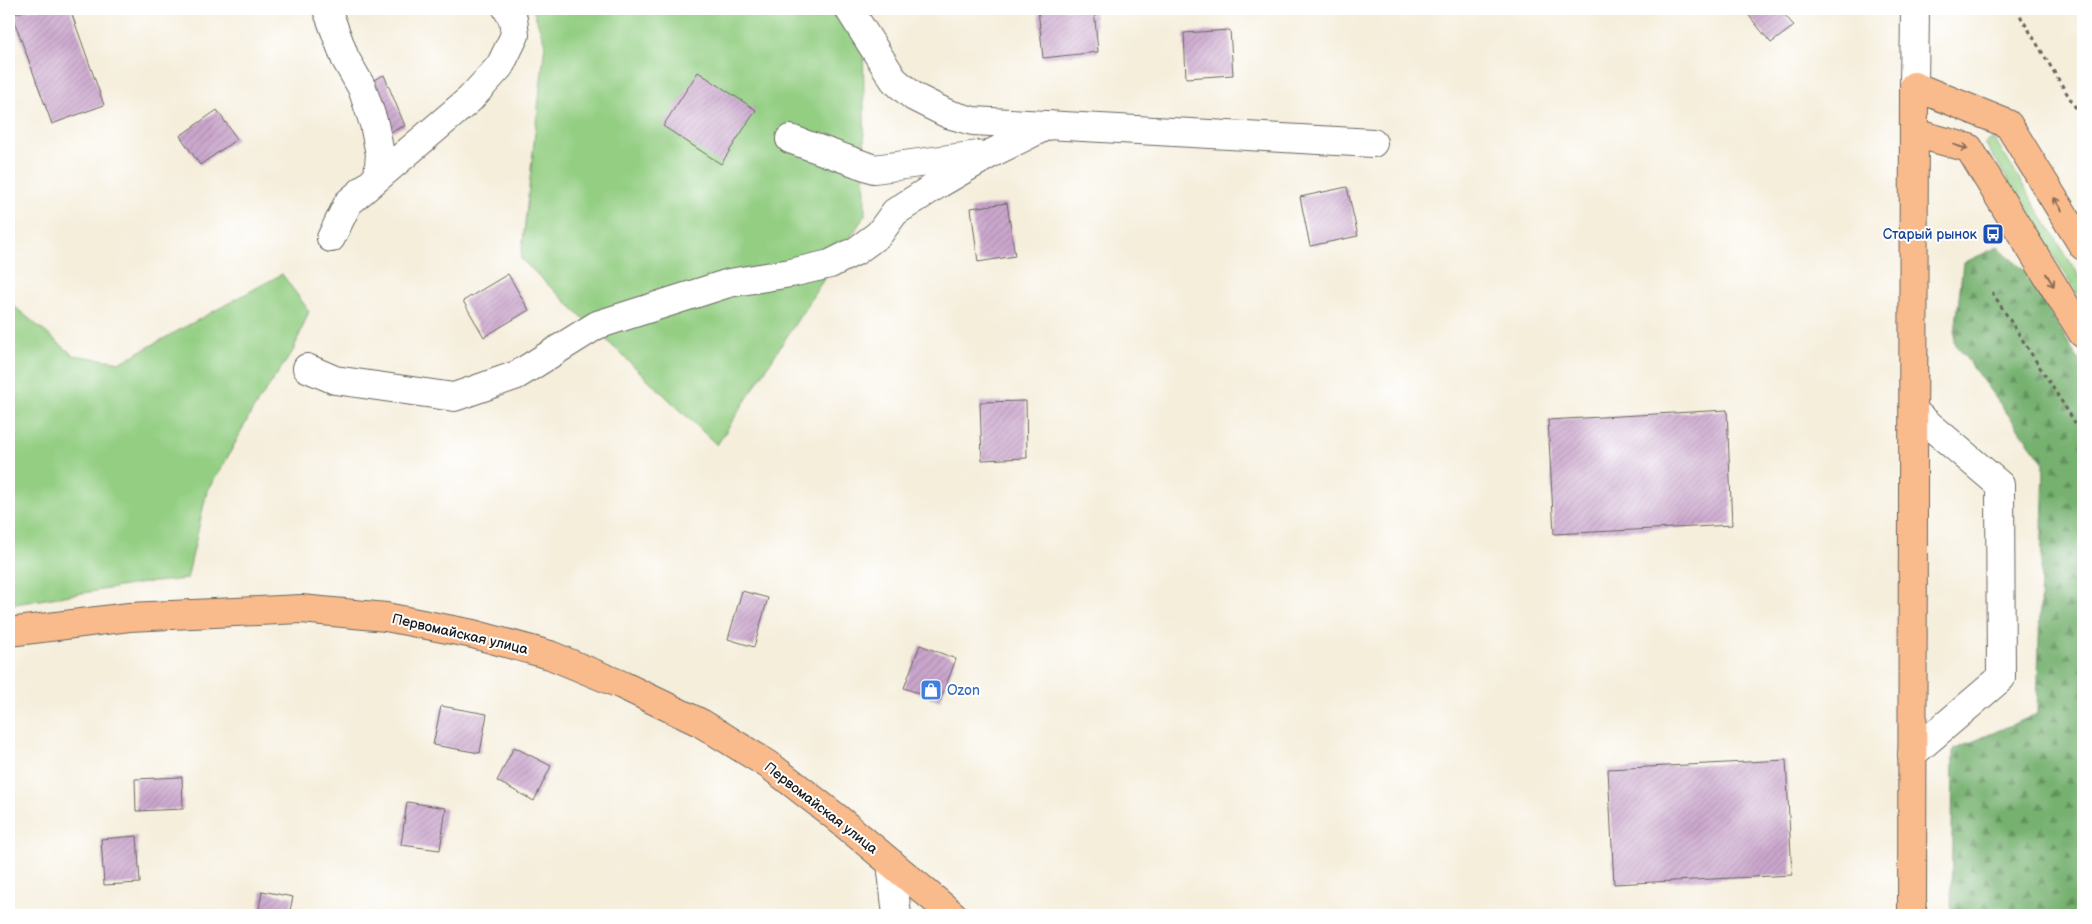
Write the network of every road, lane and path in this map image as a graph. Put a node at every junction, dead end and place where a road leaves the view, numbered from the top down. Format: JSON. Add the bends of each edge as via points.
{"nodes":[{"id":1,"x":327,"y":9,"type":"edge"},
{"id":2,"x":507,"y":9,"type":"edge"},
{"id":3,"x":849,"y":9,"type":"edge"},
{"id":4,"x":1915,"y":9,"type":"edge"},
{"id":5,"x":2016,"y":9,"type":"edge"},
{"id":6,"x":1914,"y":86,"type":"junction"},
{"id":7,"x":2083,"y":120,"type":"edge"},
{"id":8,"x":1048,"y":125,"type":"junction"},
{"id":9,"x":1914,"y":133,"type":"junction"},
{"id":10,"x":790,"y":139,"type":"dead end"},
{"id":11,"x":1373,"y":143,"type":"dead end"},
{"id":12,"x":990,"y":154,"type":"junction"},
{"id":13,"x":378,"y":178,"type":"junction"},
{"id":14,"x":331,"y":238,"type":"dead end"},
{"id":15,"x":2083,"y":246,"type":"edge"},
{"id":16,"x":1992,"y":292,"type":"dead end"},
{"id":17,"x":2083,"y":334,"type":"edge"},
{"id":18,"x":307,"y":368,"type":"dead end"},
{"id":19,"x":1914,"y":412,"type":"junction"},
{"id":20,"x":2083,"y":435,"type":"edge"},
{"id":21,"x":9,"y":632,"type":"edge"},
{"id":22,"x":1912,"y":754,"type":"junction"},
{"id":23,"x":891,"y":863,"type":"junction"},
{"id":24,"x":897,"y":915,"type":"edge"},
{"id":25,"x":953,"y":915,"type":"edge"},
{"id":26,"x":1912,"y":915,"type":"edge"}],
"edges":[{"from":1,"to":13,"type":"street","via":[[345,58],[362,88],[374,124],[380,154]]},
{"from":2,"to":13,"type":"street","via":[[513,19],[515,35],[500,66],[470,99]]},
{"from":3,"to":8,"type":"street","via":[[894,80],[914,97],[948,114],[973,121]]},
{"from":4,"to":6,"type":"street"},
{"from":5,"to":7,"type":"path"},
{"from":6,"to":9,"type":"main road"},
{"from":15,"to":6,"type":"main road","one_way":true,"via":[[2008,124]]},
{"from":8,"to":11,"type":"street"},
{"from":8,"to":12,"type":"street"},
{"from":9,"to":17,"type":"main road","one_way":true,"via":[[1969,148]]},
{"from":9,"to":19,"type":"main road"},
{"from":10,"to":12,"type":"street","via":[[874,169]]},
{"from":12,"to":18,"type":"street","via":[[895,212],[879,234],[830,264],[729,283],[597,325],[517,375],[454,396],[335,380]]},
{"from":13,"to":14,"type":"street","via":[[348,203]]},
{"from":16,"to":20,"type":"path"},
{"from":19,"to":22,"type":"main road"},
{"from":19,"to":22,"type":"street","via":[[2000,485],[2001,678]]},
{"from":21,"to":23,"type":"main road","name":"Первомайская улица","via":[[129,617],[301,609],[386,617],[473,634],[550,655],[622,685],[701,724],[769,765]]},
{"from":22,"to":26,"type":"main road"},
{"from":23,"to":24,"type":"street"},
{"from":23,"to":25,"type":"main road","name":"Первомайская улица"}]}
